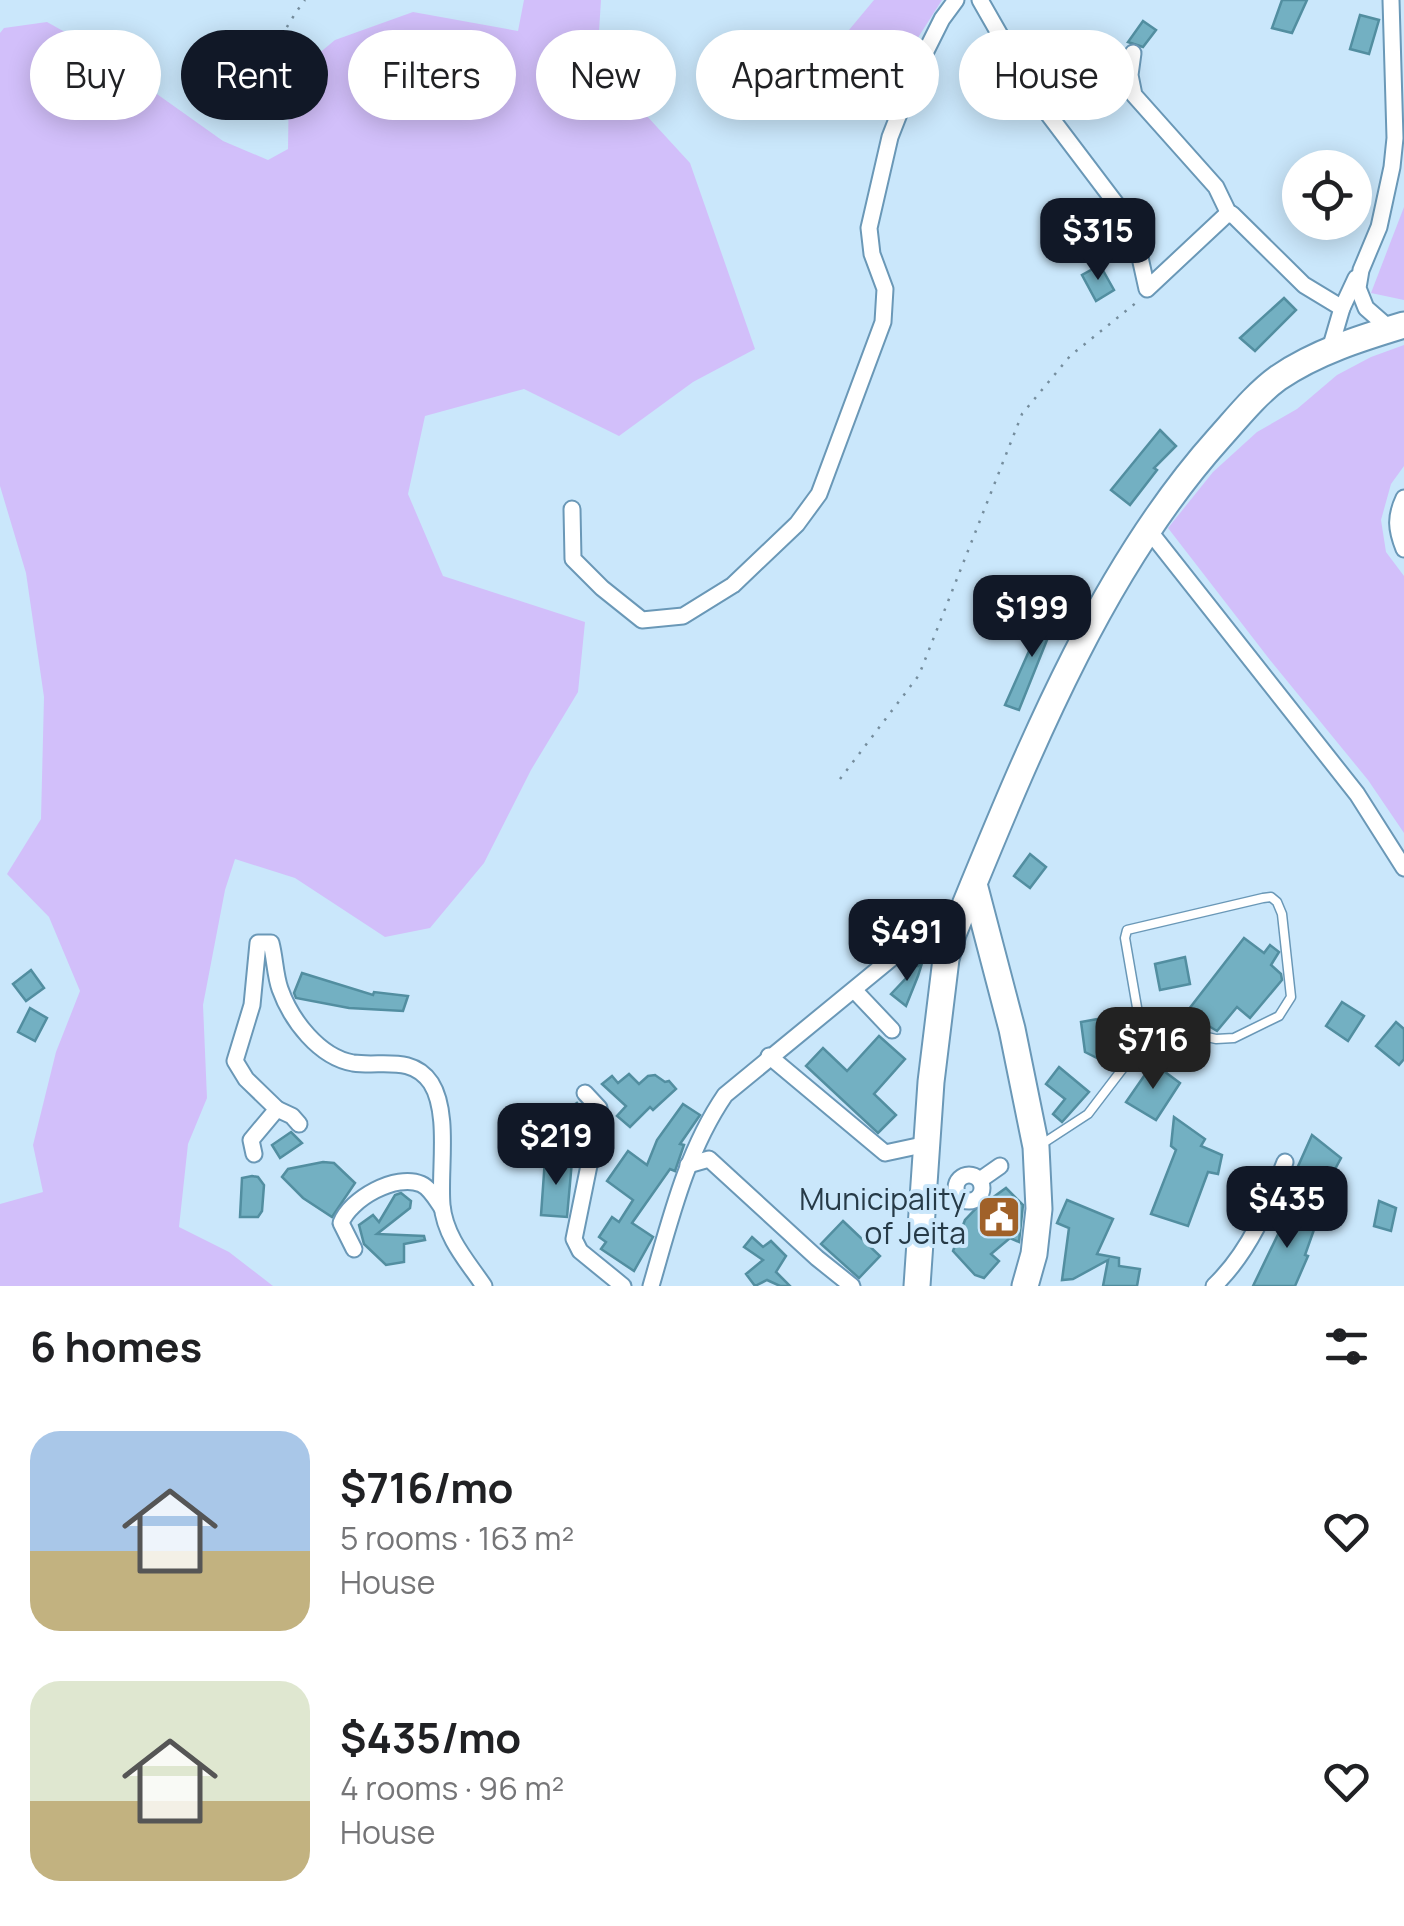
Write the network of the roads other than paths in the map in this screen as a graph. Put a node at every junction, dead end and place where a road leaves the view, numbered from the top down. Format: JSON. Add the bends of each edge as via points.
{"nodes":[{"id":1,"x":956,"y":0,"type":"edge"},
{"id":2,"x":980,"y":0,"type":"edge"},
{"id":3,"x":1391,"y":0,"type":"edge"},
{"id":4,"x":1134,"y":95,"type":"edge"},
{"id":5,"x":1228,"y":214,"type":"junction"},
{"id":6,"x":1360,"y":270,"type":"junction"},
{"id":7,"x":1342,"y":308,"type":"junction"},
{"id":8,"x":1397,"y":327,"type":"edge"},
{"id":9,"x":1330,"y":349,"type":"junction"},
{"id":10,"x":1404,"y":498,"type":"edge"},
{"id":11,"x":572,"y":510,"type":"dead end"},
{"id":12,"x":1147,"y":528,"type":"junction"},
{"id":13,"x":1404,"y":549,"type":"edge"},
{"id":14,"x":1404,"y":868,"type":"edge"},
{"id":15,"x":974,"y":884,"type":"junction"},
{"id":16,"x":953,"y":934,"type":"junction"},
{"id":17,"x":990,"y":940,"type":"junction"},
{"id":18,"x":855,"y":990,"type":"junction"},
{"id":19,"x":892,"y":1030,"type":"dead end"},
{"id":20,"x":1143,"y":1042,"type":"junction"},
{"id":21,"x":769,"y":1056,"type":"junction"},
{"id":22,"x":585,"y":1093,"type":"dead end"},
{"id":23,"x":276,"y":1109,"type":"junction"},
{"id":24,"x":299,"y":1124,"type":"dead end"},
{"id":25,"x":927,"y":1144,"type":"junction"},
{"id":26,"x":1036,"y":1147,"type":"junction"},
{"id":27,"x":254,"y":1154,"type":"dead end"},
{"id":28,"x":1285,"y":1162,"type":"dead end"},
{"id":29,"x":688,"y":1165,"type":"junction"},
{"id":30,"x":1000,"y":1166,"type":"dead end"},
{"id":31,"x":924,"y":1173,"type":"junction"},
{"id":32,"x":442,"y":1208,"type":"junction"},
{"id":33,"x":354,"y":1249,"type":"dead end"},
{"id":34,"x":656,"y":1283,"type":"edge"},
{"id":35,"x":484,"y":1286,"type":"edge"},
{"id":36,"x":623,"y":1286,"type":"edge"},
{"id":37,"x":852,"y":1286,"type":"edge"},
{"id":38,"x":917,"y":1286,"type":"edge"},
{"id":39,"x":1025,"y":1286,"type":"edge"},
{"id":40,"x":1214,"y":1286,"type":"edge"}],
"edges":[{"from":1,"to":11,"type":"street","via":[[914,73],[890,137],[869,228],[885,290],[883,322],[819,494],[733,585],[683,616],[642,620],[573,558]]},
{"from":2,"to":5,"type":"street","via":[[1036,98],[1116,205],[1137,244],[1147,288]]},
{"from":3,"to":6,"type":"street","via":[[1392,167],[1380,227]]},
{"from":4,"to":5,"type":"street","via":[[1216,187]]},
{"from":5,"to":7,"type":"street","via":[[1304,285]]},
{"from":6,"to":7,"type":"street"},
{"from":6,"to":8,"type":"street","via":[[1361,301]]},
{"from":7,"to":9,"type":"street"},
{"from":8,"to":9,"type":"highway"},
{"from":9,"to":12,"type":"highway","via":[[1277,379],[1246,408]]},
{"from":10,"to":13,"type":"street","via":[[1396,513]]},
{"from":12,"to":14,"type":"street","via":[[1357,794]]},
{"from":12,"to":15,"type":"highway","via":[[1035,737]]},
{"from":15,"to":16,"type":"highway"},
{"from":15,"to":17,"type":"highway"},
{"from":16,"to":17,"type":"highway","via":[[967,929]]},
{"from":16,"to":18,"type":"street","via":[[920,934]]},
{"from":16,"to":25,"type":"highway"},
{"from":17,"to":26,"type":"highway"},
{"from":18,"to":19,"type":"street"},
{"from":18,"to":21,"type":"street"},
{"from":20,"to":20,"type":"lane","via":[[1176,1030],[1234,1038],[1287,1008],[1291,997],[1277,902],[1262,898],[1127,930]]},
{"from":20,"to":26,"type":"lane","via":[[1088,1114]]},
{"from":21,"to":25,"type":"street","via":[[885,1153]]},
{"from":21,"to":29,"type":"street","via":[[724,1095]]},
{"from":22,"to":36,"type":"street","via":[[601,1120],[574,1239]]},
{"from":23,"to":24,"type":"street"},
{"from":23,"to":27,"type":"street","via":[[251,1140]]},
{"from":23,"to":32,"type":"street","via":[[235,1061],[252,1005],[258,943],[271,944],[280,990],[318,1046],[350,1063],[409,1065],[430,1082],[438,1094]]},
{"from":25,"to":31,"type":"highway"},
{"from":26,"to":39,"type":"highway","via":[[1040,1209]]},
{"from":28,"to":40,"type":"street","via":[[1243,1254]]},
{"from":29,"to":34,"type":"street"},
{"from":29,"to":37,"type":"street","via":[[709,1159]]},
{"from":30,"to":31,"type":"street","via":[[980,1180]]},
{"from":31,"to":38,"type":"highway"},
{"from":32,"to":33,"type":"street","via":[[426,1185],[386,1184],[344,1214],[341,1223]]},
{"from":32,"to":35,"type":"street","via":[[450,1235]]}]}
